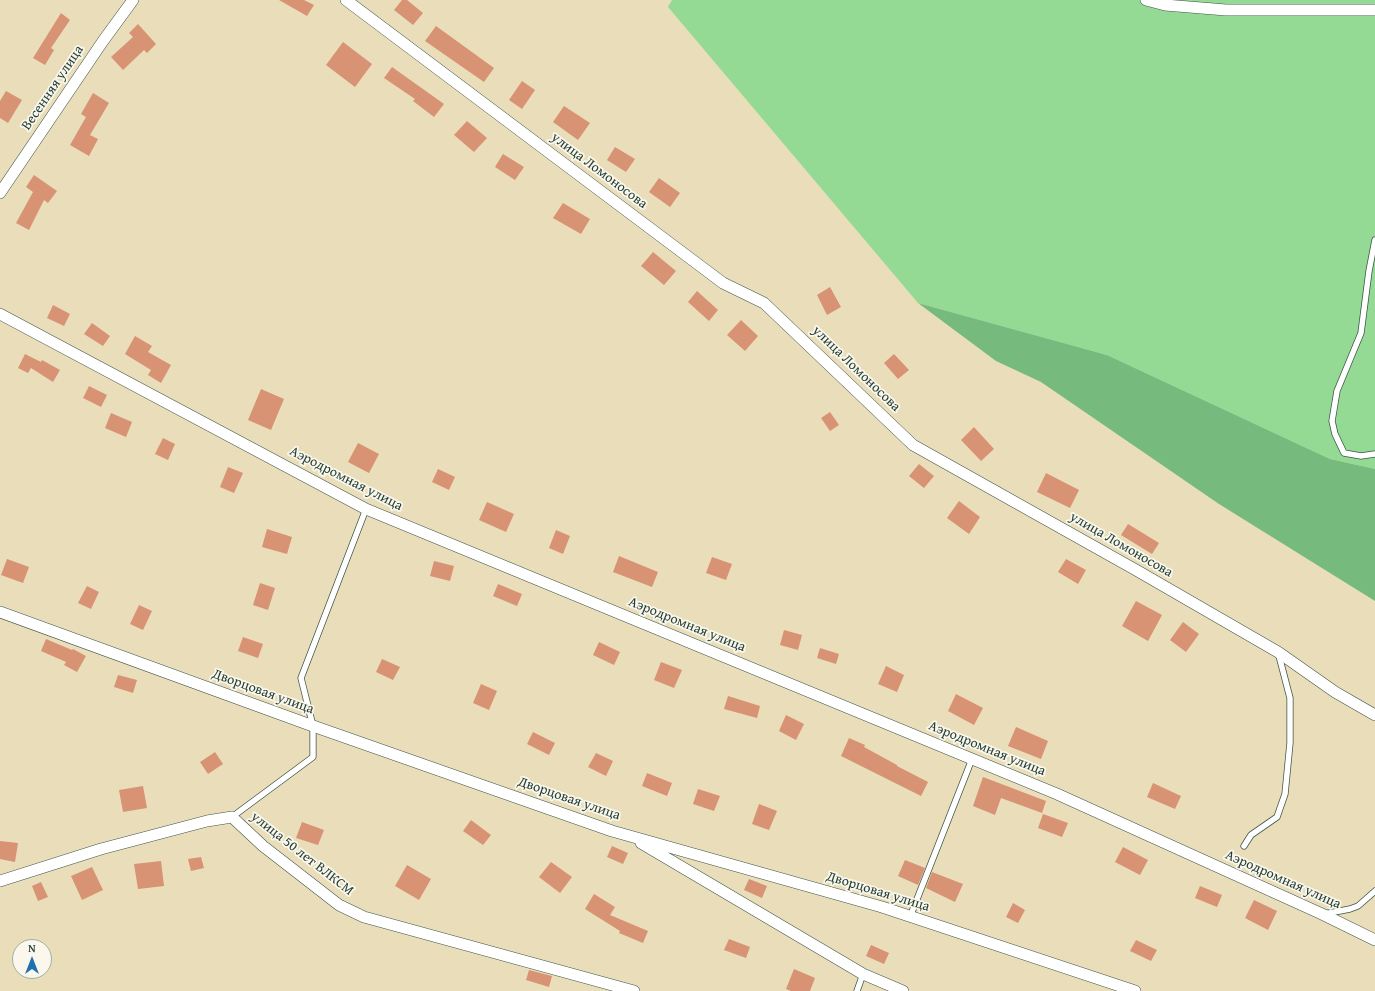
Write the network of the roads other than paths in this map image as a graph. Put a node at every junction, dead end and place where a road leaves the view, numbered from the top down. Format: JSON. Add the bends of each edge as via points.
{"nodes":[{"id":1,"x":133,"y":0,"type":"edge"},
{"id":2,"x":346,"y":0,"type":"edge"},
{"id":3,"x":1146,"y":0,"type":"edge"},
{"id":4,"x":1375,"y":10,"type":"edge"},
{"id":5,"x":0,"y":193,"type":"edge"},
{"id":6,"x":1375,"y":240,"type":"edge"},
{"id":7,"x":0,"y":314,"type":"edge"},
{"id":8,"x":1375,"y":454,"type":"edge"},
{"id":9,"x":366,"y":509,"type":"junction"},
{"id":10,"x":0,"y":612,"type":"edge"},
{"id":11,"x":1278,"y":652,"type":"junction"},
{"id":12,"x":1375,"y":716,"type":"edge"},
{"id":13,"x":313,"y":726,"type":"junction"},
{"id":14,"x":972,"y":759,"type":"junction"},
{"id":15,"x":232,"y":817,"type":"junction"},
{"id":16,"x":626,"y":835,"type":"junction"},
{"id":17,"x":1244,"y":846,"type":"dead end"},
{"id":18,"x":0,"y":881,"type":"edge"},
{"id":19,"x":1375,"y":891,"type":"edge"},
{"id":20,"x":1322,"y":914,"type":"junction"},
{"id":21,"x":910,"y":917,"type":"junction"},
{"id":22,"x":1375,"y":940,"type":"edge"},
{"id":23,"x":863,"y":974,"type":"junction"},
{"id":24,"x":634,"y":991,"type":"edge"},
{"id":25,"x":857,"y":991,"type":"edge"},
{"id":26,"x":903,"y":991,"type":"edge"},
{"id":27,"x":1135,"y":991,"type":"edge"}],
"edges":[{"from":1,"to":5,"type":"street","name":"Весенняя улица"},
{"from":2,"to":11,"type":"street","name":"улица Ломоносова","via":[[723,283],[764,303],[914,445]]},
{"from":3,"to":4,"type":"street","via":[[1165,5],[1226,10]]},
{"from":6,"to":8,"type":"lane","via":[[1361,333],[1338,391],[1332,422],[1344,453],[1361,456]]},
{"from":7,"to":9,"type":"street","name":"Аэродромная улица"},
{"from":9,"to":13,"type":"lane","via":[[301,678]]},
{"from":9,"to":14,"type":"street","name":"Аэродромная улица"},
{"from":10,"to":13,"type":"street","name":"Дворцовая улица"},
{"from":11,"to":12,"type":"street","name":"улица Ломоносова"},
{"from":11,"to":17,"type":"lane","via":[[1290,698],[1290,742],[1285,794],[1277,817],[1251,836]]},
{"from":13,"to":15,"type":"lane","via":[[313,757]]},
{"from":13,"to":16,"type":"street","name":"Дворцовая улица"},
{"from":14,"to":20,"type":"street","name":"Аэродромная улица","via":[[1057,794]]},
{"from":14,"to":21,"type":"lane"},
{"from":15,"to":18,"type":"street","name":"улица 50 лет ВЛКСМ","via":[[207,820],[101,849]]},
{"from":15,"to":24,"type":"street","name":"улица 50 лет ВЛКСМ","via":[[263,846],[339,905],[364,917]]},
{"from":16,"to":21,"type":"street","name":"Дворцовая улица"},
{"from":16,"to":23,"type":"street"},
{"from":19,"to":20,"type":"lane","via":[[1358,906]]},
{"from":20,"to":22,"type":"street","name":"Аэродромная улица"},
{"from":21,"to":27,"type":"street","name":"Дворцовая улица"},
{"from":23,"to":25,"type":"lane"},
{"from":23,"to":26,"type":"street"}]}
